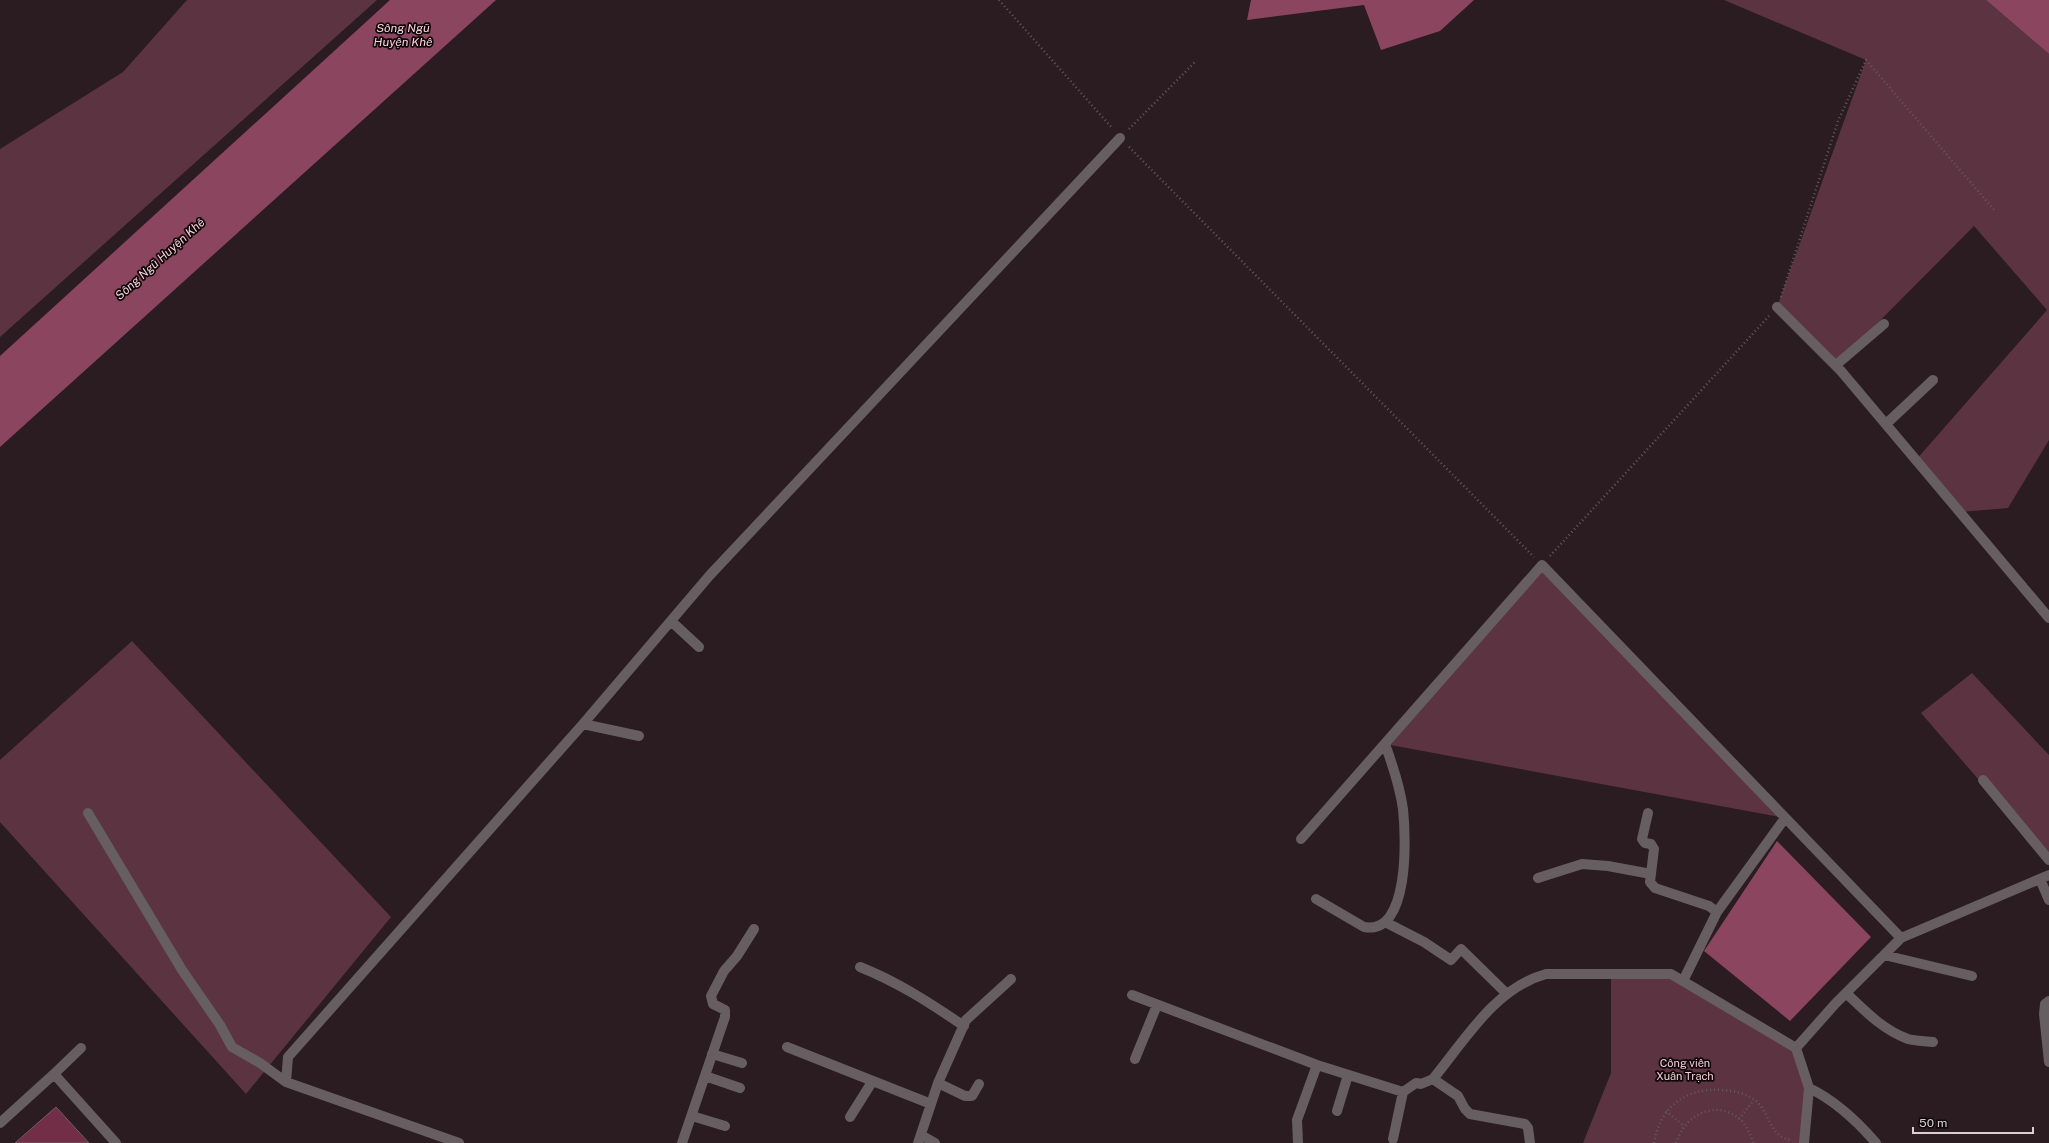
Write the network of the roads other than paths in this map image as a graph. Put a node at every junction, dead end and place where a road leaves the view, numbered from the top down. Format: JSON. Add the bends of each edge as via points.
{"nodes":[{"id":1,"x":1120,"y":138,"type":"road end"},
{"id":2,"x":1777,"y":307,"type":"road end"},
{"id":3,"x":1884,"y":324,"type":"dead end"},
{"id":4,"x":1836,"y":365,"type":"junction"},
{"id":5,"x":1933,"y":380,"type":"dead end"},
{"id":6,"x":1886,"y":424,"type":"junction"},
{"id":7,"x":2049,"y":618,"type":"edge"},
{"id":8,"x":671,"y":621,"type":"junction"},
{"id":9,"x":699,"y":647,"type":"dead end"},
{"id":10,"x":583,"y":724,"type":"junction"},
{"id":11,"x":639,"y":736,"type":"dead end"},
{"id":12,"x":1385,"y":744,"type":"junction"},
{"id":13,"x":1983,"y":780,"type":"dead end"},
{"id":14,"x":88,"y":813,"type":"dead end"},
{"id":15,"x":1648,"y":813,"type":"dead end"},
{"id":16,"x":1785,"y":818,"type":"junction"},
{"id":17,"x":1301,"y":839,"type":"dead end"},
{"id":18,"x":2049,"y":860,"type":"edge"},
{"id":19,"x":1651,"y":874,"type":"junction"},
{"id":20,"x":2044,"y":877,"type":"edge"},
{"id":21,"x":1538,"y":878,"type":"dead end"},
{"id":22,"x":1316,"y":899,"type":"dead end"},
{"id":23,"x":2049,"y":900,"type":"edge"},
{"id":24,"x":1718,"y":912,"type":"junction"},
{"id":25,"x":1386,"y":923,"type":"junction"},
{"id":26,"x":754,"y":929,"type":"dead end"},
{"id":27,"x":1901,"y":938,"type":"junction"},
{"id":28,"x":1884,"y":955,"type":"junction"},
{"id":29,"x":860,"y":966,"type":"dead end"},
{"id":30,"x":1972,"y":976,"type":"dead end"},
{"id":31,"x":1010,"y":978,"type":"dead end"},
{"id":32,"x":1683,"y":981,"type":"junction"},
{"id":33,"x":1846,"y":993,"type":"junction"},
{"id":34,"x":1507,"y":994,"type":"junction"},
{"id":35,"x":1132,"y":995,"type":"dead end"},
{"id":36,"x":2049,"y":1001,"type":"edge"},
{"id":37,"x":1157,"y":1005,"type":"junction"},
{"id":38,"x":964,"y":1026,"type":"junction"},
{"id":39,"x":1933,"y":1042,"type":"dead end"},
{"id":40,"x":787,"y":1047,"type":"dead end"},
{"id":41,"x":81,"y":1048,"type":"dead end"},
{"id":42,"x":1796,"y":1048,"type":"junction"},
{"id":43,"x":712,"y":1054,"type":"junction"},
{"id":44,"x":1135,"y":1059,"type":"dead end"},
{"id":45,"x":2049,"y":1062,"type":"edge"},
{"id":46,"x":742,"y":1063,"type":"dead end"},
{"id":47,"x":1317,"y":1065,"type":"junction"},
{"id":48,"x":54,"y":1074,"type":"junction"},
{"id":49,"x":1348,"y":1075,"type":"junction"},
{"id":50,"x":705,"y":1076,"type":"junction"},
{"id":51,"x":1433,"y":1079,"type":"junction"},
{"id":52,"x":286,"y":1082,"type":"junction"},
{"id":53,"x":872,"y":1082,"type":"junction"},
{"id":54,"x":938,"y":1083,"type":"junction"},
{"id":55,"x":979,"y":1084,"type":"dead end"},
{"id":56,"x":740,"y":1088,"type":"dead end"},
{"id":57,"x":1809,"y":1088,"type":"junction"},
{"id":58,"x":1403,"y":1092,"type":"junction"},
{"id":59,"x":931,"y":1104,"type":"junction"},
{"id":60,"x":1337,"y":1111,"type":"dead end"},
{"id":61,"x":692,"y":1116,"type":"junction"},
{"id":62,"x":850,"y":1117,"type":"dead end"},
{"id":63,"x":0,"y":1123,"type":"edge"},
{"id":64,"x":725,"y":1126,"type":"dead end"},
{"id":65,"x":919,"y":1139,"type":"edge"},
{"id":66,"x":1393,"y":1139,"type":"dead end"},
{"id":67,"x":1804,"y":1142,"type":"edge"},
{"id":68,"x":116,"y":1143,"type":"edge"},
{"id":69,"x":459,"y":1143,"type":"edge"},
{"id":70,"x":682,"y":1143,"type":"edge"},
{"id":71,"x":935,"y":1143,"type":"edge"},
{"id":72,"x":1298,"y":1143,"type":"edge"},
{"id":73,"x":1530,"y":1143,"type":"edge"},
{"id":74,"x":1876,"y":1143,"type":"edge"}],
"edges":[{"from":1,"to":8,"type":"street","via":[[710,576]]},
{"from":2,"to":4,"type":"street"},
{"from":3,"to":4,"type":"street"},
{"from":4,"to":6,"type":"street"},
{"from":5,"to":6,"type":"street"},
{"from":6,"to":7,"type":"street"},
{"from":8,"to":9,"type":"street"},
{"from":8,"to":10,"type":"street"},
{"from":10,"to":11,"type":"street"},
{"from":10,"to":52,"type":"street","via":[[288,1057]]},
{"from":12,"to":16,"type":"street","via":[[1542,565]]},
{"from":12,"to":17,"type":"street"},
{"from":12,"to":25,"type":"street","via":[[1396,776],[1403,809],[1404,849],[1401,887],[1395,910]]},
{"from":13,"to":18,"type":"street"},
{"from":14,"to":52,"type":"street","via":[[232,1048],[260,1063]]},
{"from":15,"to":19,"type":"street","via":[[1642,839],[1654,849]]},
{"from":16,"to":24,"type":"street"},
{"from":16,"to":27,"type":"street"},
{"from":19,"to":21,"type":"street","via":[[1582,864]]},
{"from":19,"to":24,"type":"street","via":[[1650,882],[1655,888],[1709,906]]},
{"from":20,"to":23,"type":"street"},
{"from":20,"to":27,"type":"street"},
{"from":22,"to":25,"type":"street","via":[[1364,927],[1372,928]]},
{"from":24,"to":32,"type":"street"},
{"from":25,"to":34,"type":"street","via":[[1424,942],[1451,960],[1461,949]]},
{"from":26,"to":43,"type":"street","via":[[724,971],[711,996],[713,1004],[726,1013]]},
{"from":27,"to":28,"type":"street"},
{"from":28,"to":30,"type":"street"},
{"from":28,"to":33,"type":"street"},
{"from":29,"to":38,"type":"street","via":[[922,997]]},
{"from":31,"to":38,"type":"street","via":[[966,1020]]},
{"from":32,"to":34,"type":"street","via":[[1671,974],[1546,974],[1531,978]]},
{"from":32,"to":42,"type":"street"},
{"from":33,"to":39,"type":"street","via":[[1870,1016],[1896,1034],[1909,1039]]},
{"from":33,"to":42,"type":"street"},
{"from":34,"to":51,"type":"street","via":[[1486,1014]]},
{"from":35,"to":37,"type":"street"},
{"from":36,"to":45,"type":"street","via":[[2045,1004],[2044,1014]]},
{"from":37,"to":44,"type":"street"},
{"from":37,"to":47,"type":"street"},
{"from":38,"to":54,"type":"street"},
{"from":40,"to":53,"type":"street"},
{"from":41,"to":48,"type":"street"},
{"from":42,"to":57,"type":"street"},
{"from":43,"to":46,"type":"street"},
{"from":43,"to":50,"type":"street"},
{"from":47,"to":49,"type":"street"},
{"from":47,"to":72,"type":"street","via":[[1297,1120]]},
{"from":48,"to":63,"type":"street"},
{"from":48,"to":68,"type":"street"},
{"from":49,"to":58,"type":"street"},
{"from":49,"to":60,"type":"street"},
{"from":50,"to":56,"type":"street"},
{"from":50,"to":61,"type":"street"},
{"from":51,"to":58,"type":"street","via":[[1421,1084],[1416,1083]]},
{"from":51,"to":73,"type":"street","via":[[1458,1096],[1470,1114],[1525,1124]]},
{"from":52,"to":69,"type":"street"},
{"from":53,"to":59,"type":"street"},
{"from":53,"to":62,"type":"street"},
{"from":54,"to":55,"type":"street","via":[[965,1096],[972,1096]]},
{"from":54,"to":59,"type":"street"},
{"from":57,"to":67,"type":"street"},
{"from":57,"to":74,"type":"street","via":[[1826,1096]]},
{"from":58,"to":66,"type":"street"},
{"from":59,"to":65,"type":"street"},
{"from":61,"to":64,"type":"street"},
{"from":61,"to":70,"type":"street"},
{"from":65,"to":71,"type":"street"}]}
